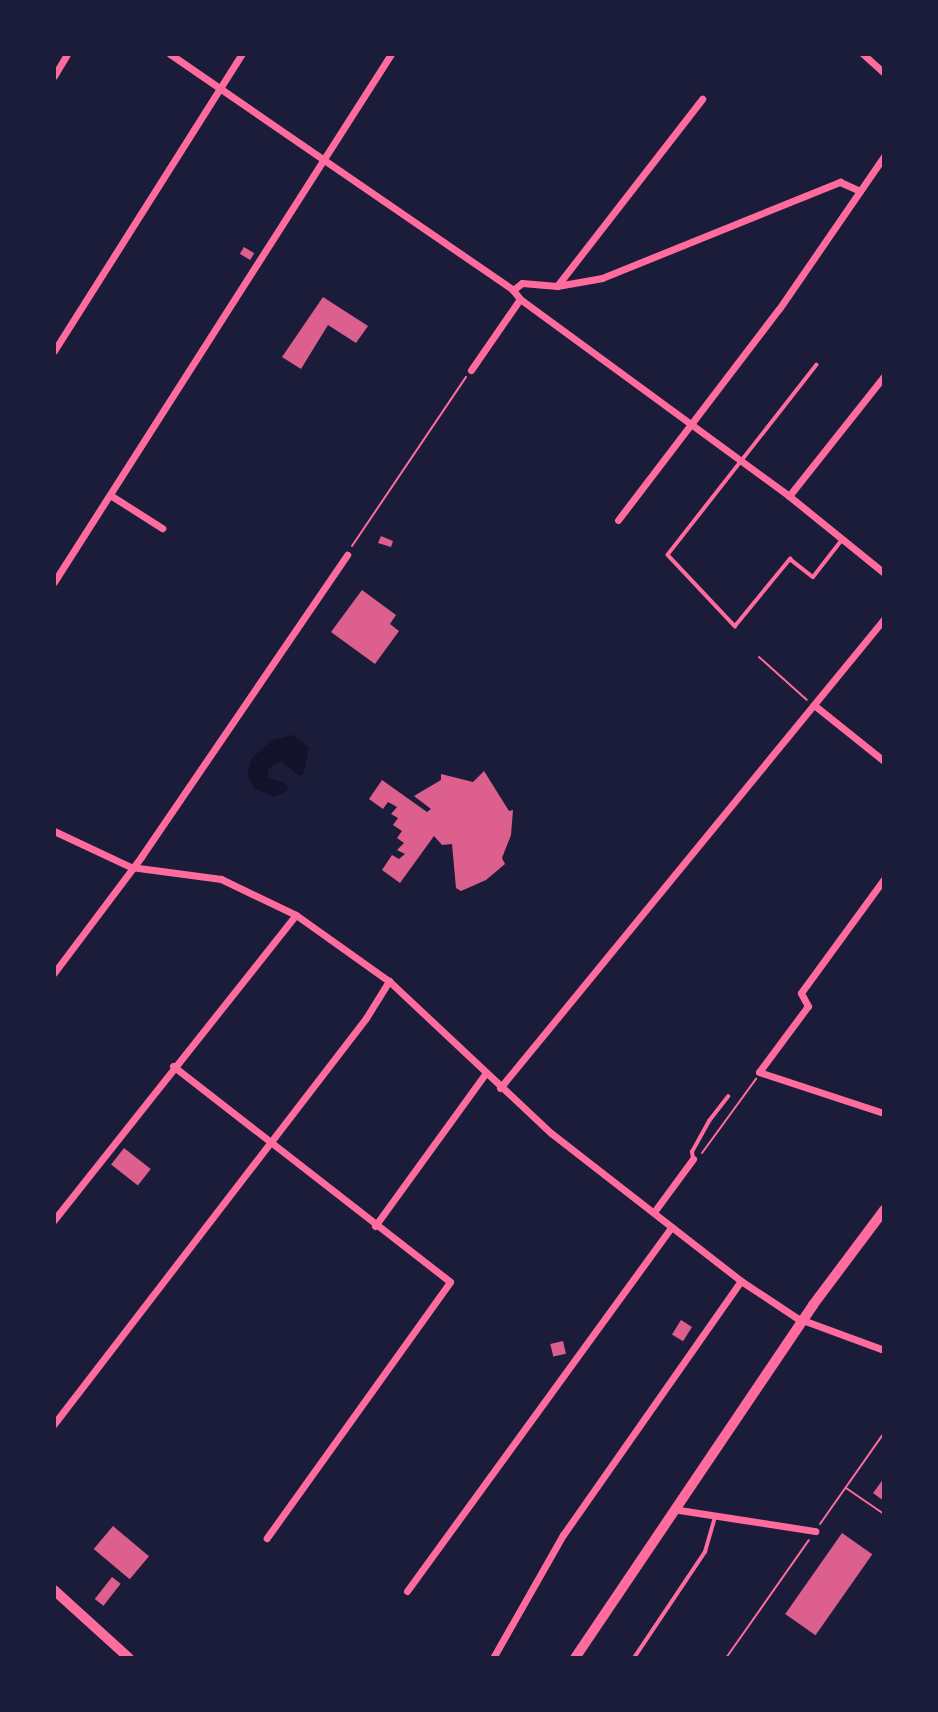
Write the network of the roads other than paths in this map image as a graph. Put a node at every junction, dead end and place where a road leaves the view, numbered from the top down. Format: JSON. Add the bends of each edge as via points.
{"nodes":[{"id":1,"x":67,"y":54,"type":"edge"},
{"id":2,"x":170,"y":54,"type":"edge"},
{"id":3,"x":242,"y":54,"type":"edge"},
{"id":4,"x":391,"y":54,"type":"edge"},
{"id":5,"x":863,"y":54,"type":"edge"},
{"id":6,"x":884,"y":73,"type":"edge"},
{"id":7,"x":54,"y":76,"type":"edge"},
{"id":8,"x":221,"y":86,"type":"junction"},
{"id":9,"x":702,"y":99,"type":"dead end"},
{"id":10,"x":884,"y":156,"type":"edge"},
{"id":11,"x":325,"y":157,"type":"junction"},
{"id":12,"x":860,"y":191,"type":"junction"},
{"id":13,"x":557,"y":286,"type":"junction"},
{"id":14,"x":513,"y":290,"type":"junction"},
{"id":15,"x":520,"y":299,"type":"junction"},
{"id":16,"x":54,"y":351,"type":"edge"},
{"id":17,"x":817,"y":365,"type":"dead end"},
{"id":18,"x":471,"y":370,"type":"road end"},
{"id":19,"x":884,"y":376,"type":"edge"},
{"id":20,"x":693,"y":425,"type":"junction"},
{"id":21,"x":741,"y":462,"type":"junction"},
{"id":22,"x":110,"y":495,"type":"junction"},
{"id":23,"x":789,"y":496,"type":"junction"},
{"id":24,"x":618,"y":520,"type":"dead end"},
{"id":25,"x":162,"y":528,"type":"dead end"},
{"id":26,"x":843,"y":540,"type":"junction"},
{"id":27,"x":347,"y":555,"type":"road end"},
{"id":28,"x":884,"y":573,"type":"edge"},
{"id":29,"x":54,"y":582,"type":"edge"},
{"id":30,"x":884,"y":619,"type":"edge"},
{"id":31,"x":814,"y":705,"type":"junction"},
{"id":32,"x":884,"y":761,"type":"edge"},
{"id":33,"x":54,"y":831,"type":"edge"},
{"id":34,"x":131,"y":867,"type":"junction"},
{"id":35,"x":884,"y":879,"type":"edge"},
{"id":36,"x":296,"y":915,"type":"junction"},
{"id":37,"x":54,"y":973,"type":"edge"},
{"id":38,"x":389,"y":981,"type":"junction"},
{"id":39,"x":173,"y":1066,"type":"junction"},
{"id":40,"x":485,"y":1074,"type":"junction"},
{"id":41,"x":500,"y":1088,"type":"junction"},
{"id":42,"x":728,"y":1097,"type":"dead end"},
{"id":43,"x":884,"y":1113,"type":"edge"},
{"id":44,"x":268,"y":1143,"type":"junction"},
{"id":45,"x":693,"y":1160,"type":"joint"},
{"id":46,"x":884,"y":1210,"type":"edge"},
{"id":47,"x":654,"y":1212,"type":"junction"},
{"id":48,"x":54,"y":1220,"type":"edge"},
{"id":49,"x":375,"y":1226,"type":"junction"},
{"id":50,"x":671,"y":1227,"type":"junction"},
{"id":51,"x":740,"y":1281,"type":"junction"},
{"id":52,"x":804,"y":1320,"type":"junction"},
{"id":53,"x":884,"y":1350,"type":"edge"},
{"id":54,"x":55,"y":1422,"type":"edge"},
{"id":55,"x":679,"y":1510,"type":"junction"},
{"id":56,"x":715,"y":1517,"type":"junction"},
{"id":57,"x":815,"y":1531,"type":"road end"},
{"id":58,"x":267,"y":1538,"type":"dead end"},
{"id":59,"x":54,"y":1590,"type":"edge"},
{"id":60,"x":407,"y":1591,"type":"dead end"},
{"id":61,"x":129,"y":1658,"type":"edge"},
{"id":62,"x":493,"y":1658,"type":"edge"},
{"id":63,"x":575,"y":1658,"type":"edge"},
{"id":64,"x":635,"y":1658,"type":"edge"}],
"edges":[{"from":1,"to":7,"type":"street"},
{"from":2,"to":8,"type":"street"},
{"from":3,"to":8,"type":"street"},
{"from":4,"to":11,"type":"street"},
{"from":5,"to":6,"type":"street"},
{"from":8,"to":11,"type":"street"},
{"from":8,"to":16,"type":"street"},
{"from":9,"to":13,"type":"street"},
{"from":10,"to":12,"type":"street"},
{"from":11,"to":14,"type":"street"},
{"from":11,"to":22,"type":"street"},
{"from":12,"to":13,"type":"street","via":[[840,182],[602,278]]},
{"from":12,"to":20,"type":"street"},
{"from":13,"to":14,"type":"street","via":[[522,283]]},
{"from":14,"to":15,"type":"street"},
{"from":15,"to":18,"type":"street"},
{"from":15,"to":20,"type":"street"},
{"from":17,"to":21,"type":"lane"},
{"from":19,"to":23,"type":"street"},
{"from":20,"to":21,"type":"street"},
{"from":20,"to":24,"type":"street"},
{"from":21,"to":23,"type":"street"},
{"from":21,"to":26,"type":"lane","via":[[668,555],[735,626],[790,559],[813,578]]},
{"from":22,"to":25,"type":"street"},
{"from":22,"to":29,"type":"street"},
{"from":23,"to":26,"type":"street"},
{"from":26,"to":28,"type":"street"},
{"from":27,"to":34,"type":"street"},
{"from":30,"to":31,"type":"street"},
{"from":31,"to":32,"type":"street"},
{"from":31,"to":41,"type":"street"},
{"from":33,"to":34,"type":"street"},
{"from":34,"to":36,"type":"street","via":[[221,879]]},
{"from":34,"to":37,"type":"street"},
{"from":35,"to":43,"type":"street","via":[[801,993],[808,1006],[759,1072]]},
{"from":36,"to":38,"type":"street"},
{"from":36,"to":39,"type":"street"},
{"from":38,"to":40,"type":"street"},
{"from":38,"to":44,"type":"street","via":[[366,1018]]},
{"from":39,"to":44,"type":"street"},
{"from":39,"to":48,"type":"street"},
{"from":40,"to":41,"type":"street"},
{"from":40,"to":49,"type":"street"},
{"from":41,"to":47,"type":"street"},
{"from":42,"to":45,"type":"lane","via":[[709,1121],[692,1152]]},
{"from":44,"to":49,"type":"street"},
{"from":44,"to":54,"type":"street"},
{"from":45,"to":47,"type":"street"},
{"from":46,"to":52,"type":"main road"},
{"from":47,"to":50,"type":"street"},
{"from":49,"to":58,"type":"street","via":[[450,1282]]},
{"from":50,"to":51,"type":"street"},
{"from":50,"to":60,"type":"street"},
{"from":51,"to":52,"type":"street"},
{"from":51,"to":62,"type":"street","via":[[564,1535]]},
{"from":52,"to":53,"type":"street"},
{"from":52,"to":55,"type":"main road"},
{"from":55,"to":56,"type":"street"},
{"from":55,"to":63,"type":"main road"},
{"from":56,"to":57,"type":"street"},
{"from":56,"to":64,"type":"lane","via":[[705,1552]]},
{"from":59,"to":61,"type":"main road"}]}
